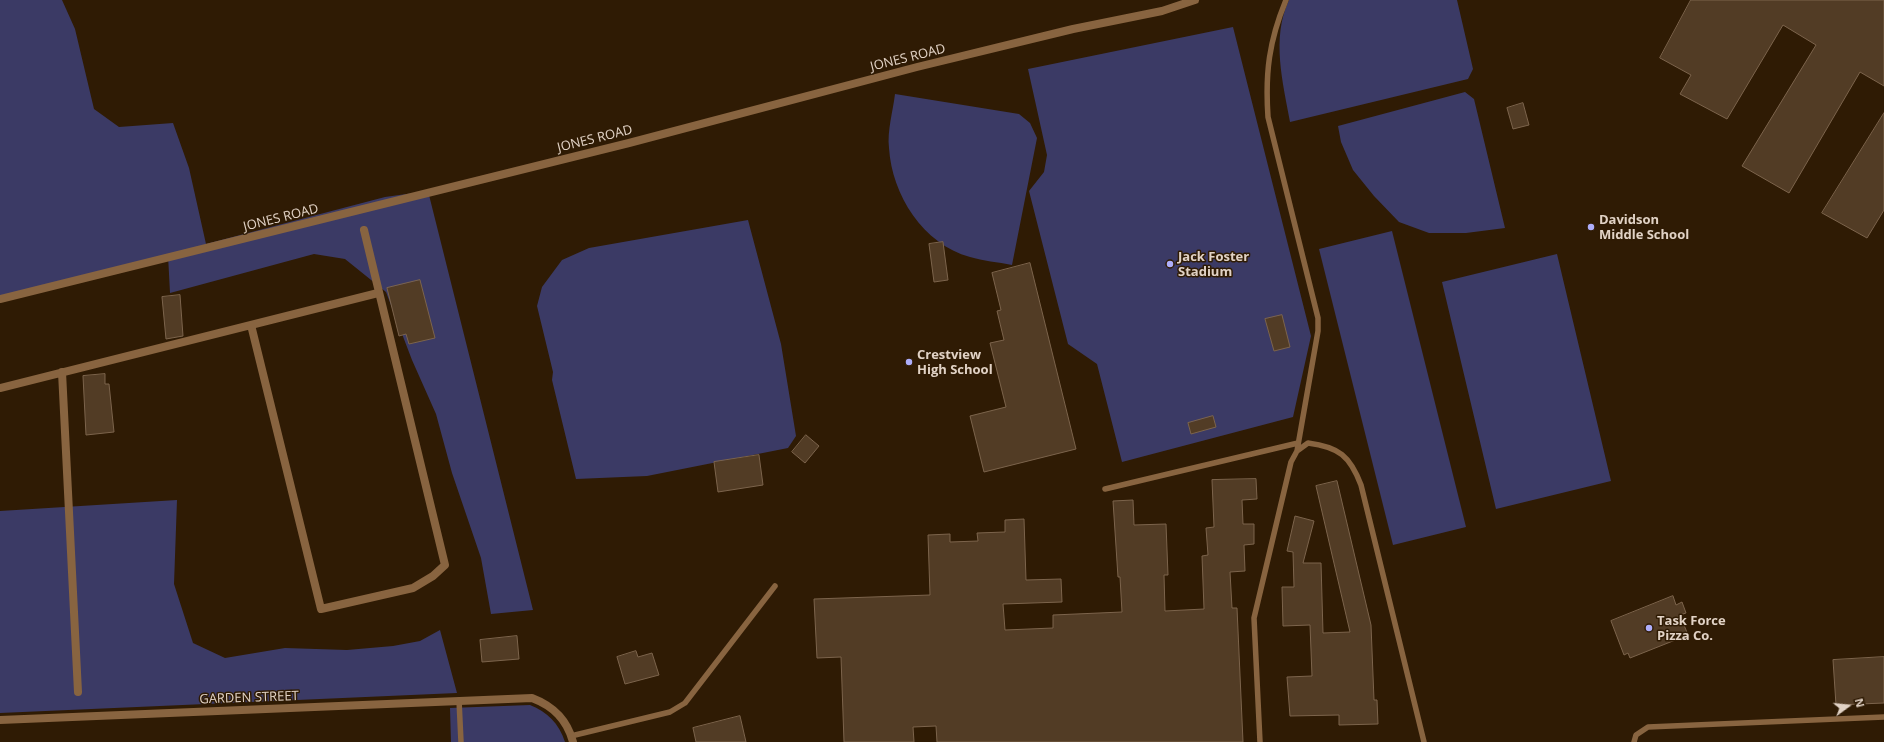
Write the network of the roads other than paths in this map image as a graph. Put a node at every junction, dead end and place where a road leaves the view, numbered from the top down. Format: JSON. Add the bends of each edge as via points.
{"nodes":[{"id":1,"x":1194,"y":0,"type":"edge"},
{"id":2,"x":1286,"y":0,"type":"edge"},
{"id":3,"x":364,"y":230,"type":"dead end"},
{"id":4,"x":378,"y":293,"type":"junction"},
{"id":5,"x":0,"y":298,"type":"edge"},
{"id":6,"x":251,"y":325,"type":"junction"},
{"id":7,"x":62,"y":372,"type":"junction"},
{"id":8,"x":0,"y":388,"type":"edge"},
{"id":9,"x":1298,"y":443,"type":"junction"},
{"id":10,"x":1297,"y":451,"type":"junction"},
{"id":11,"x":1105,"y":489,"type":"dead end"},
{"id":12,"x":775,"y":586,"type":"dead end"},
{"id":13,"x":78,"y":692,"type":"dead end"},
{"id":14,"x":459,"y":700,"type":"junction"},
{"id":15,"x":1884,"y":718,"type":"edge"},
{"id":16,"x":0,"y":720,"type":"edge"},
{"id":17,"x":572,"y":739,"type":"edge"},
{"id":18,"x":461,"y":742,"type":"edge"},
{"id":19,"x":1260,"y":742,"type":"edge"},
{"id":20,"x":1424,"y":742,"type":"edge"},
{"id":21,"x":1634,"y":742,"type":"edge"}],
"edges":[{"from":1,"to":5,"type":"street","name":"JONES ROAD","via":[[1162,11],[1073,29],[917,67],[629,144]]},
{"from":2,"to":9,"type":"lane","via":[[1272,39],[1268,61],[1268,117],[1318,318],[1318,331]]},
{"from":3,"to":4,"type":"street"},
{"from":4,"to":6,"type":"street"},
{"from":4,"to":6,"type":"street","via":[[445,565],[413,588],[321,609]]},
{"from":6,"to":7,"type":"street"},
{"from":7,"to":8,"type":"street"},
{"from":7,"to":13,"type":"street"},
{"from":9,"to":10,"type":"lane"},
{"from":9,"to":11,"type":"lane"},
{"from":10,"to":19,"type":"lane","via":[[1291,462],[1254,618]]},
{"from":10,"to":20,"type":"lane","via":[[1308,443],[1327,446],[1344,456],[1356,471]]},
{"from":12,"to":17,"type":"lane","via":[[682,706],[670,712]]},
{"from":14,"to":16,"type":"street","name":"GARDEN STREET"},
{"from":14,"to":17,"type":"street","name":"GARDEN STREET","via":[[532,698],[546,703],[561,717]]},
{"from":14,"to":18,"type":"lane"},
{"from":15,"to":21,"type":"lane","via":[[1648,727],[1636,735]]}]}
